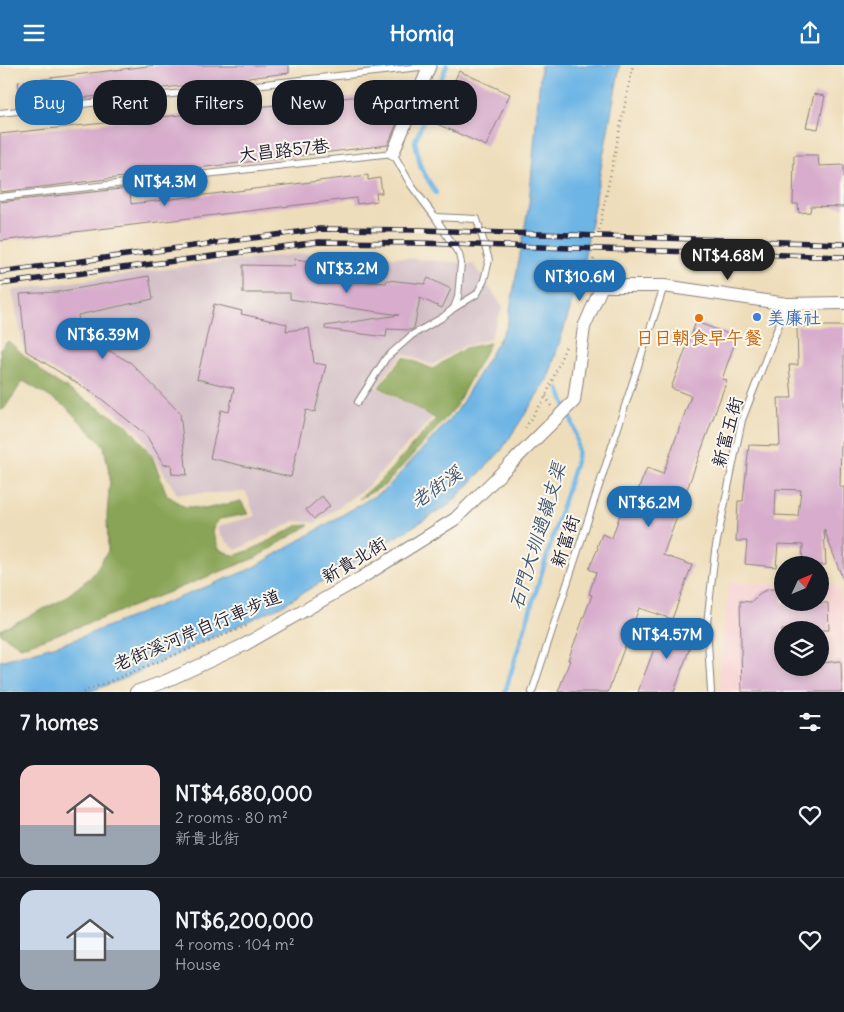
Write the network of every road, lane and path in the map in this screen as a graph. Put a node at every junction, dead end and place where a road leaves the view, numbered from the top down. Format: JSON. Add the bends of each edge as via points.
{"nodes":[{"id":1,"x":633,"y":65,"type":"edge"},
{"id":2,"x":429,"y":66,"type":"edge"},
{"id":3,"x":0,"y":113,"type":"edge"},
{"id":4,"x":393,"y":153,"type":"junction"},
{"id":5,"x":0,"y":197,"type":"edge"},
{"id":6,"x":434,"y":217,"type":"junction"},
{"id":7,"x":599,"y":230,"type":"dead end"},
{"id":8,"x":594,"y":257,"type":"dead end"},
{"id":9,"x":587,"y":283,"type":"dead end"},
{"id":10,"x":664,"y":286,"type":"junction"},
{"id":11,"x":844,"y":303,"type":"edge"},
{"id":12,"x":787,"y":304,"type":"junction"},
{"id":13,"x":454,"y":308,"type":"junction"},
{"id":14,"x":566,"y":345,"type":"dead end"},
{"id":15,"x":358,"y":401,"type":"dead end"},
{"id":16,"x":525,"y":429,"type":"dead end"},
{"id":17,"x":256,"y":622,"type":"dead end"},
{"id":18,"x":83,"y":692,"type":"edge"},
{"id":19,"x":136,"y":692,"type":"edge"},
{"id":20,"x":532,"y":692,"type":"edge"},
{"id":21,"x":711,"y":692,"type":"edge"}],
"edges":[{"from":1,"to":7,"type":"path"},
{"from":2,"to":3,"type":"lane"},
{"from":2,"to":4,"type":"street"},
{"from":4,"to":5,"type":"lane","name":"大昌路57巷"},
{"from":4,"to":6,"type":"lane","via":[[410,185]]},
{"from":6,"to":13,"type":"lane","via":[[459,253],[458,297]]},
{"from":6,"to":13,"type":"lane","via":[[477,219],[489,260],[477,293]]},
{"from":8,"to":9,"type":"path"},
{"from":10,"to":12,"type":"street"},
{"from":10,"to":19,"type":"street","name":"新貴北街","via":[[602,286],[584,327],[574,401],[454,519],[361,578],[244,645]]},
{"from":10,"to":20,"type":"lane","name":"新富街"},
{"from":11,"to":12,"type":"street"},
{"from":12,"to":21,"type":"lane","name":"新富五街","via":[[742,420],[715,551],[707,624]]},
{"from":13,"to":15,"type":"lane","via":[[412,335],[386,358]]},
{"from":14,"to":16,"type":"path","via":[[546,396]]},
{"from":17,"to":18,"type":"path","name":"老街溪河岸自行車步道"}]}
